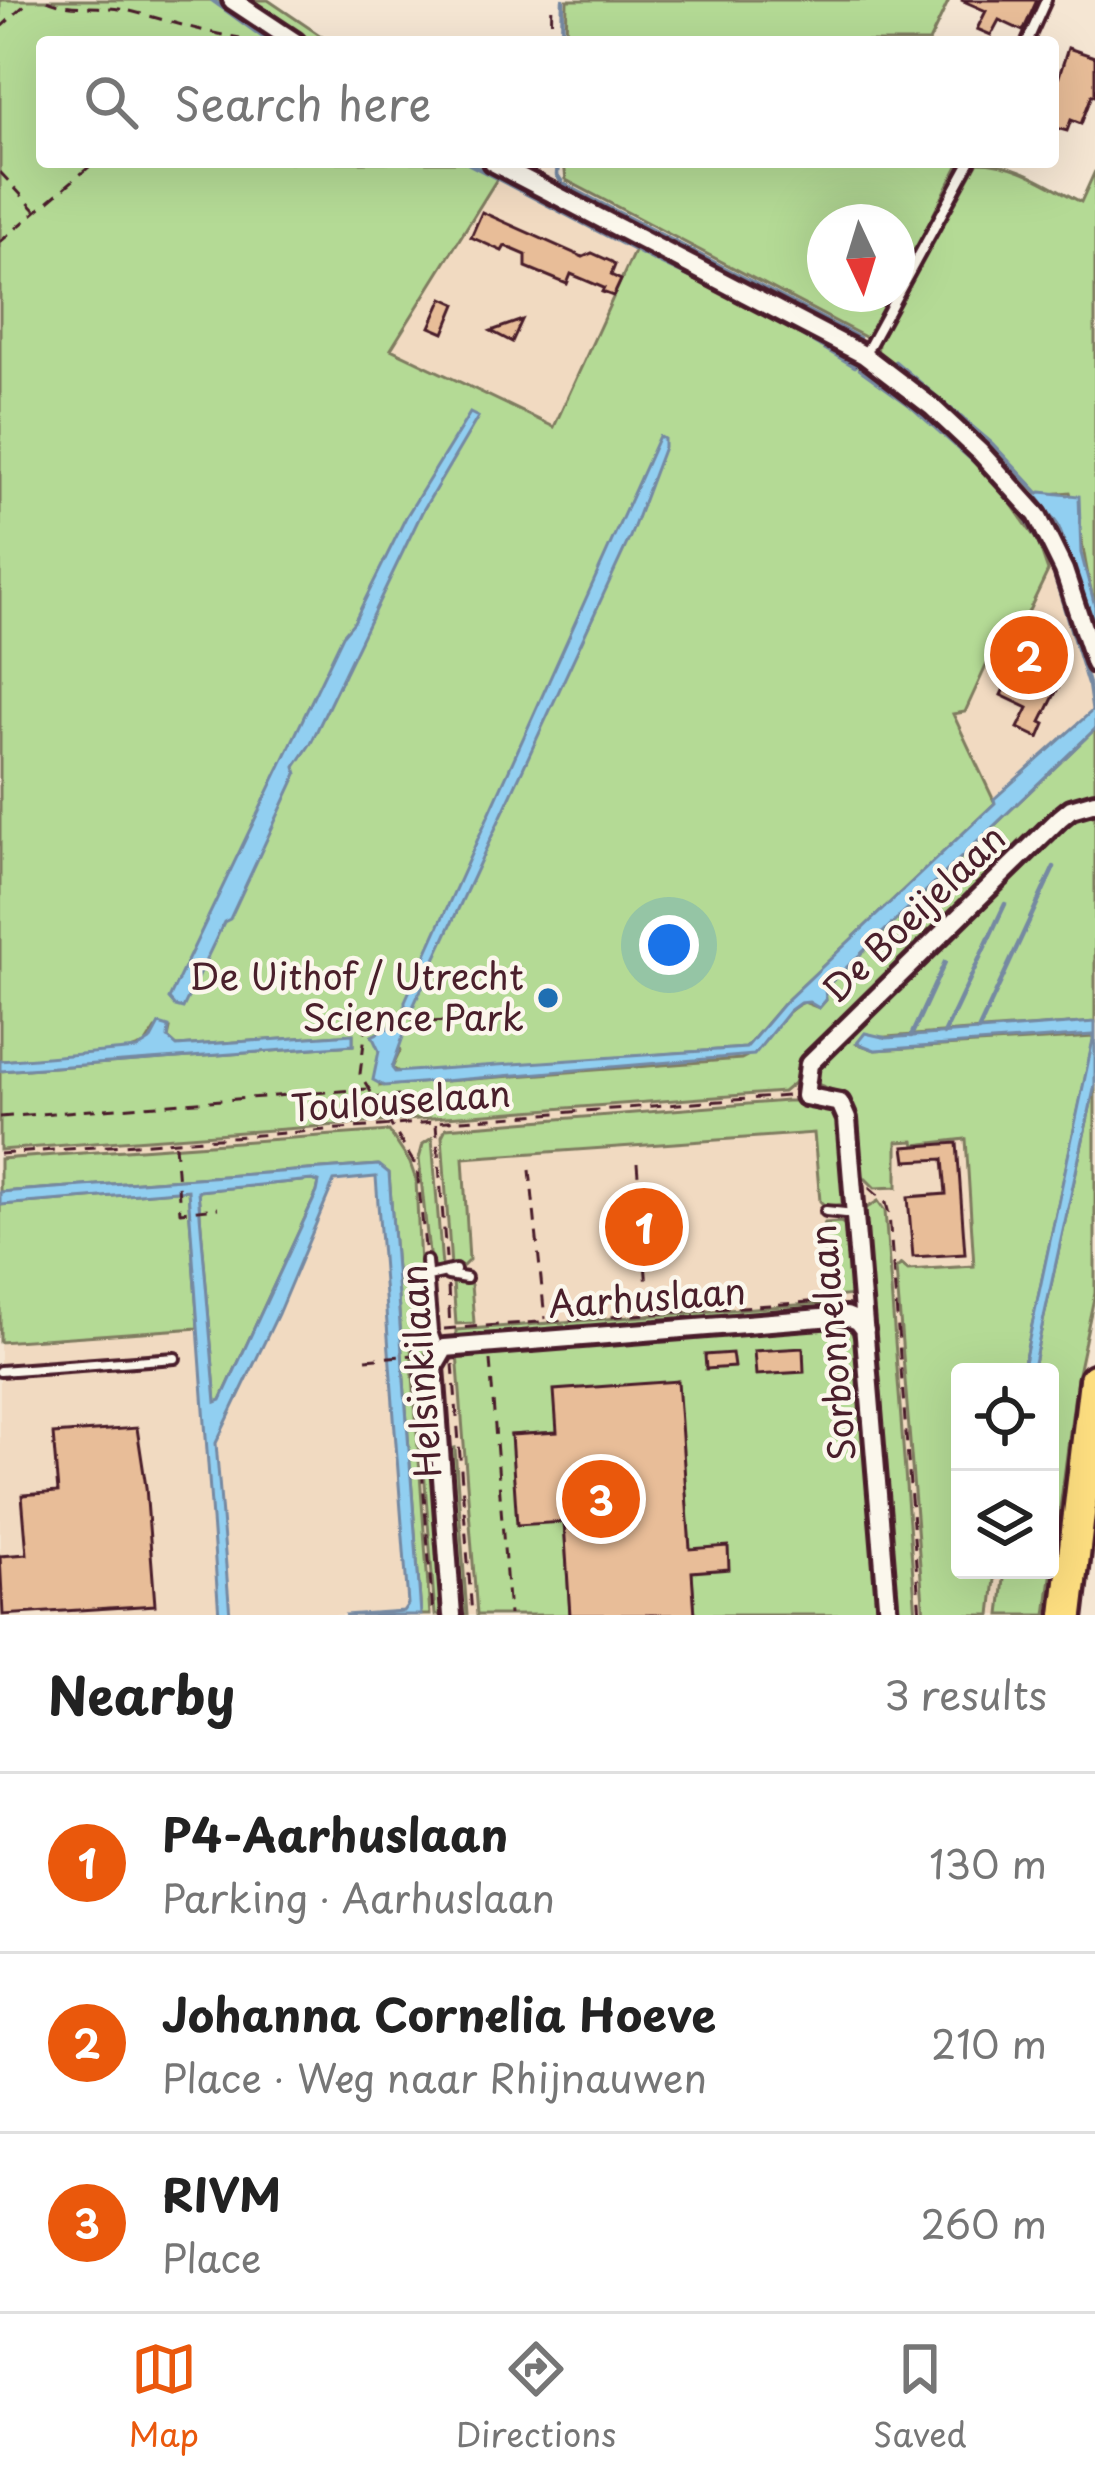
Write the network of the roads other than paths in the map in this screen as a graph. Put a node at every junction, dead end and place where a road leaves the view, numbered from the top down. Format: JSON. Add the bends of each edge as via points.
{"nodes":[{"id":1,"x":232,"y":0,"type":"edge"},
{"id":2,"x":1046,"y":0,"type":"edge"},
{"id":3,"x":281,"y":36,"type":"edge"},
{"id":4,"x":1030,"y":36,"type":"edge"},
{"id":5,"x":504,"y":168,"type":"edge"},
{"id":6,"x":967,"y":168,"type":"edge"},
{"id":7,"x":864,"y":355,"type":"junction"},
{"id":8,"x":1095,"y":664,"type":"edge"},
{"id":9,"x":1095,"y":802,"type":"edge"},
{"id":10,"x":806,"y":1096,"type":"joint"},
{"id":11,"x":826,"y":1211,"type":"dead end"},
{"id":12,"x":852,"y":1214,"type":"junction"},
{"id":13,"x":837,"y":1219,"type":"dead end"},
{"id":14,"x":427,"y":1261,"type":"road end"},
{"id":15,"x":428,"y":1276,"type":"junction"},
{"id":16,"x":466,"y":1278,"type":"dead end"},
{"id":17,"x":867,"y":1337,"type":"junction"},
{"id":18,"x":444,"y":1349,"type":"junction"},
{"id":19,"x":175,"y":1358,"type":"dead end"},
{"id":20,"x":0,"y":1371,"type":"edge"},
{"id":21,"x":1095,"y":1380,"type":"edge"},
{"id":22,"x":452,"y":1615,"type":"edge"},
{"id":23,"x":888,"y":1615,"type":"edge"},
{"id":24,"x":1067,"y":1615,"type":"edge"}],
"edges":[{"from":1,"to":3,"type":"street","via":[[253,24]]},
{"from":2,"to":4,"type":"lane"},
{"from":5,"to":7,"type":"street"},
{"from":6,"to":7,"type":"lane"},
{"from":7,"to":8,"type":"street","via":[[932,407],[1037,515]]},
{"from":9,"to":10,"type":"street","name":"De Boeijelaan","via":[[1060,818],[847,1025],[809,1064]]},
{"from":10,"to":12,"type":"street","name":"Sorbonnelaan","via":[[831,1098],[844,1110]]},
{"from":11,"to":12,"type":"lane"},
{"from":12,"to":13,"type":"lane"},
{"from":12,"to":17,"type":"street","name":"Sorbonnelaan"},
{"from":14,"to":15,"type":"lane","name":"Helsinkilaan"},
{"from":15,"to":16,"type":"lane"},
{"from":15,"to":18,"type":"lane","name":"Helsinkilaan","via":[[432,1331]]},
{"from":17,"to":18,"type":"street","name":"Aarhuslaan","via":[[859,1321],[839,1317]]},
{"from":17,"to":23,"type":"street","name":"Sorbonnelaan"},
{"from":18,"to":22,"type":"street","name":"Helsinkilaan"},
{"from":19,"to":20,"type":"lane"},
{"from":21,"to":24,"type":"highway"}]}
